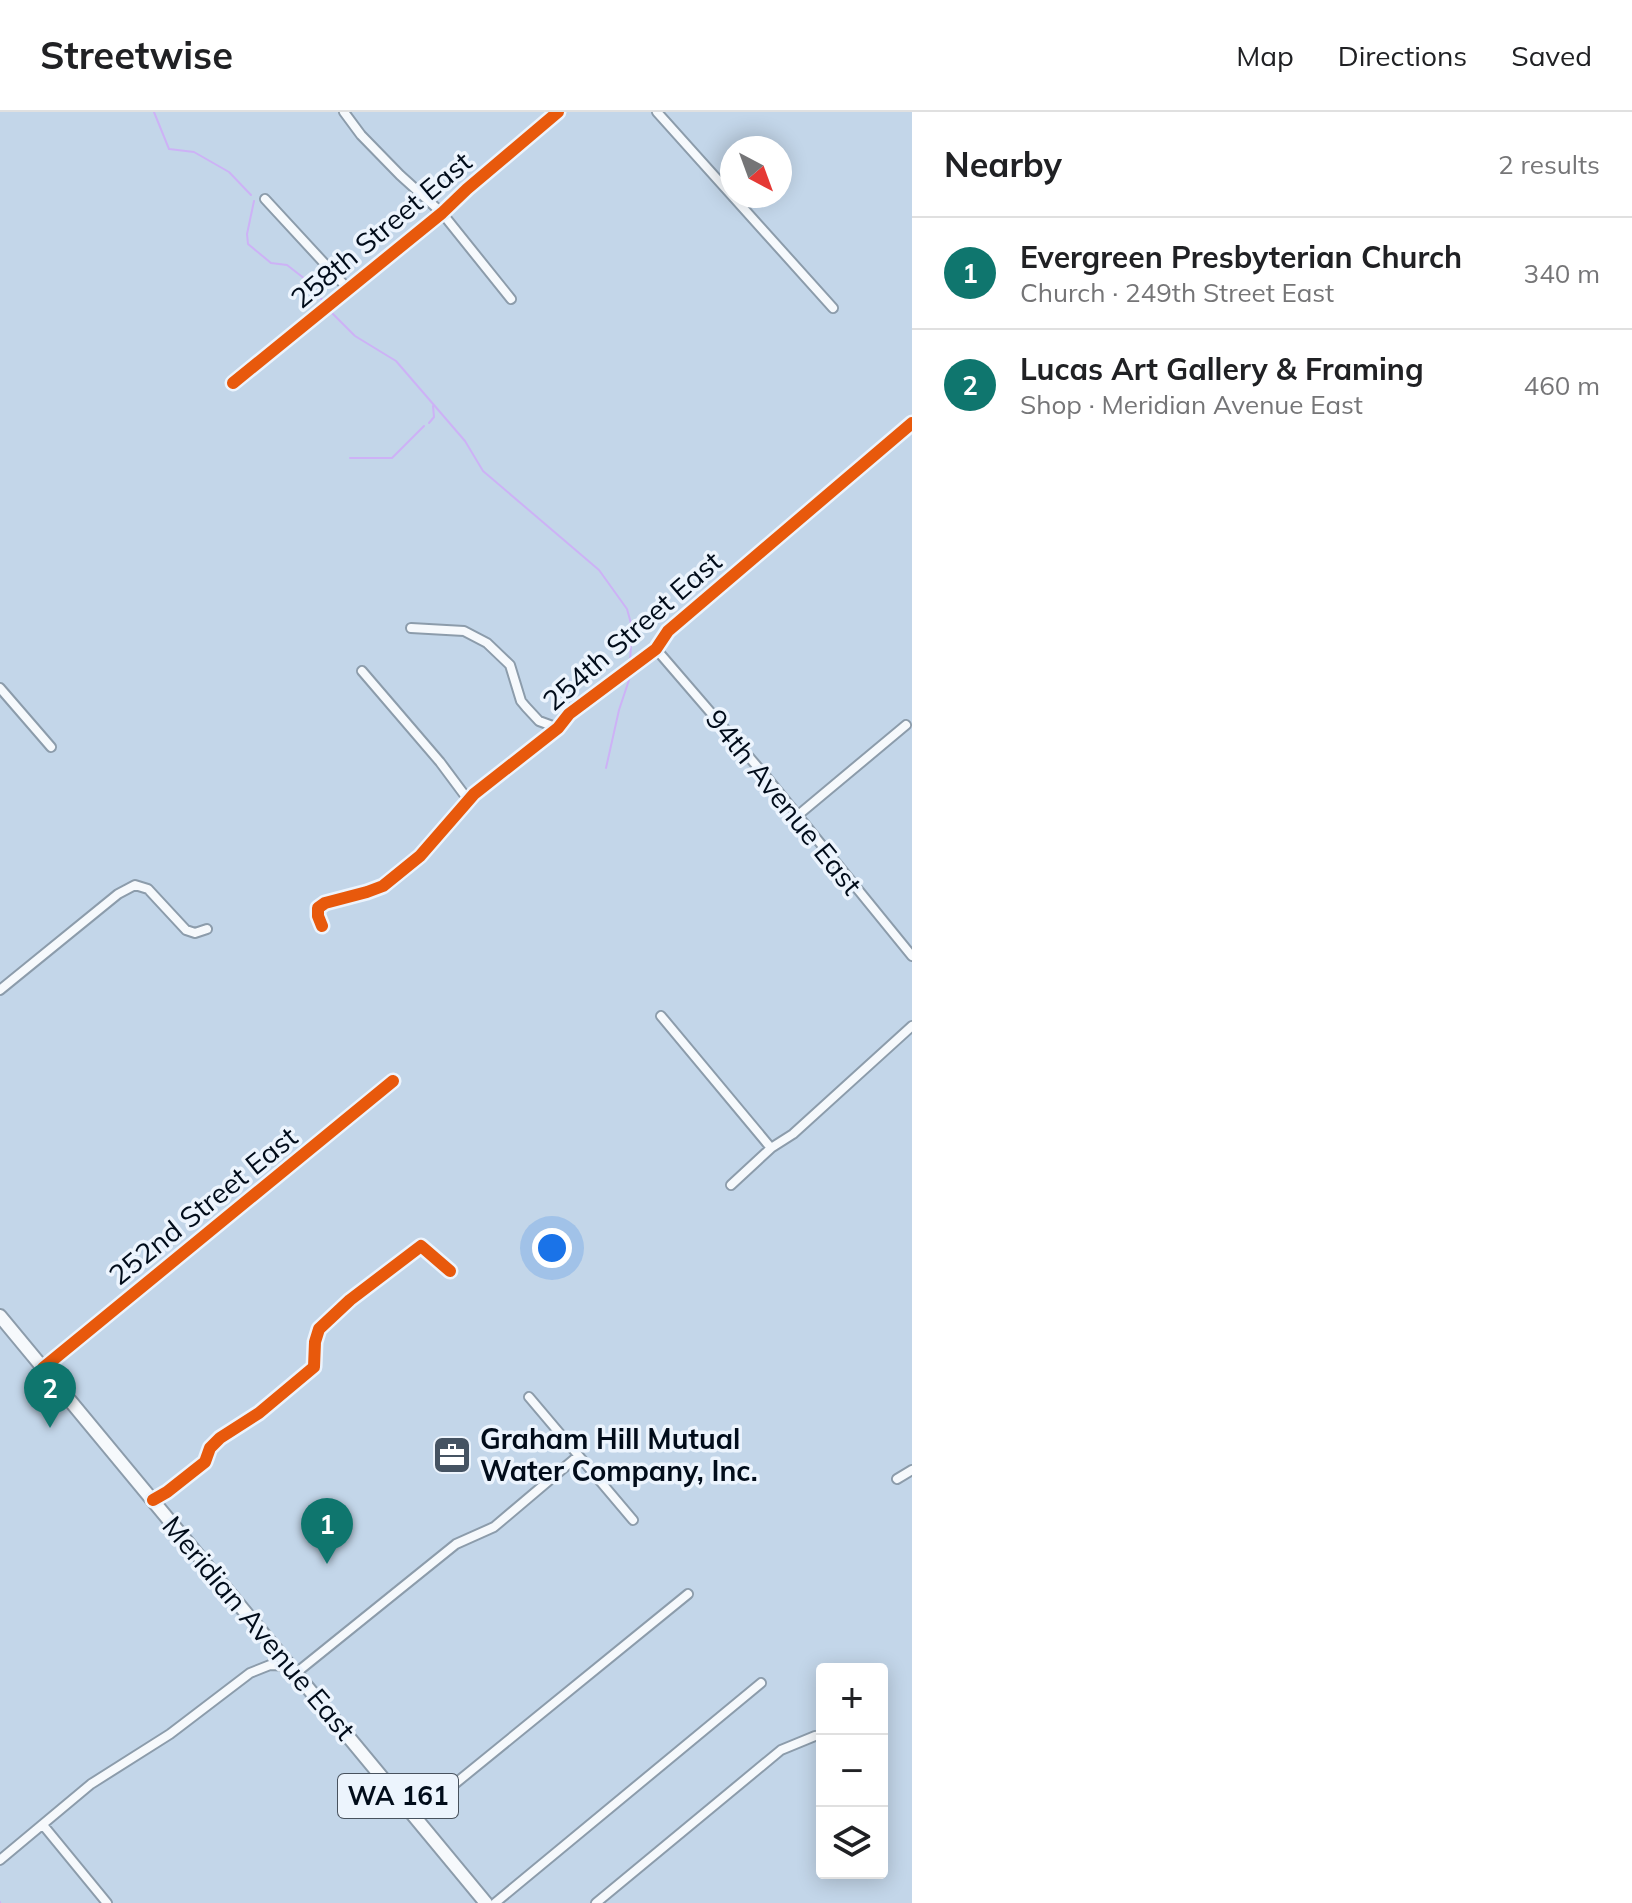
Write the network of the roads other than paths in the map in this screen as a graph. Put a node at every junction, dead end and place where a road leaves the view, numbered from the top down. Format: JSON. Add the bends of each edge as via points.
{"nodes":[{"id":1,"x":344,"y":112,"type":"edge"},
{"id":2,"x":558,"y":112,"type":"edge"},
{"id":3,"x":657,"y":112,"type":"edge"},
{"id":4,"x":265,"y":199,"type":"dead end"},
{"id":5,"x":442,"y":213,"type":"junction"},
{"id":6,"x":349,"y":290,"type":"junction"},
{"id":7,"x":511,"y":299,"type":"dead end"},
{"id":8,"x":833,"y":308,"type":"dead end"},
{"id":9,"x":233,"y":383,"type":"dead end"},
{"id":10,"x":912,"y":423,"type":"edge"},
{"id":11,"x":411,"y":628,"type":"dead end"},
{"id":12,"x":656,"y":649,"type":"junction"},
{"id":13,"x":362,"y":671,"type":"dead end"},
{"id":14,"x":0,"y":688,"type":"edge"},
{"id":15,"x":906,"y":725,"type":"dead end"},
{"id":16,"x":558,"y":728,"type":"junction"},
{"id":17,"x":51,"y":747,"type":"dead end"},
{"id":18,"x":469,"y":801,"type":"junction"},
{"id":19,"x":797,"y":816,"type":"junction"},
{"id":20,"x":322,"y":926,"type":"dead end"},
{"id":21,"x":207,"y":929,"type":"dead end"},
{"id":22,"x":912,"y":956,"type":"edge"},
{"id":23,"x":0,"y":990,"type":"edge"},
{"id":24,"x":661,"y":1016,"type":"dead end"},
{"id":25,"x":912,"y":1026,"type":"edge"},
{"id":26,"x":393,"y":1081,"type":"dead end"},
{"id":27,"x":771,"y":1148,"type":"junction"},
{"id":28,"x":731,"y":1185,"type":"dead end"},
{"id":29,"x":450,"y":1271,"type":"dead end"},
{"id":30,"x":0,"y":1316,"type":"edge"},
{"id":31,"x":43,"y":1368,"type":"junction"},
{"id":32,"x":529,"y":1397,"type":"dead end"},
{"id":33,"x":578,"y":1456,"type":"junction"},
{"id":34,"x":912,"y":1470,"type":"edge"},
{"id":35,"x":897,"y":1479,"type":"dead end"},
{"id":36,"x":153,"y":1500,"type":"junction"},
{"id":37,"x":633,"y":1520,"type":"dead end"},
{"id":38,"x":688,"y":1594,"type":"dead end"},
{"id":39,"x":294,"y":1670,"type":"junction"},
{"id":40,"x":761,"y":1683,"type":"dead end"},
{"id":41,"x":815,"y":1736,"type":"dead end"},
{"id":42,"x":414,"y":1815,"type":"junction"},
{"id":43,"x":43,"y":1825,"type":"junction"},
{"id":44,"x":0,"y":1860,"type":"edge"},
{"id":45,"x":107,"y":1903,"type":"edge"},
{"id":46,"x":486,"y":1903,"type":"edge"},
{"id":47,"x":495,"y":1903,"type":"edge"},
{"id":48,"x":596,"y":1903,"type":"edge"}],
"edges":[{"from":1,"to":5,"type":"street"},
{"from":2,"to":5,"type":"street","name":"258th Street East"},
{"from":3,"to":8,"type":"street"},
{"from":4,"to":6,"type":"street"},
{"from":5,"to":6,"type":"street","name":"258th Street East"},
{"from":5,"to":7,"type":"street"},
{"from":6,"to":9,"type":"street","name":"258th Street East"},
{"from":10,"to":12,"type":"street","name":"254th Street East","via":[[668,631]]},
{"from":11,"to":16,"type":"street","via":[[464,631],[487,643],[513,669],[526,707],[539,721]]},
{"from":12,"to":16,"type":"street","name":"254th Street East"},
{"from":12,"to":19,"type":"street","name":"94th Avenue East"},
{"from":13,"to":18,"type":"street"},
{"from":14,"to":17,"type":"street"},
{"from":15,"to":19,"type":"street"},
{"from":16,"to":18,"type":"street","name":"254th Street East"},
{"from":18,"to":20,"type":"street","name":"254th Street East","via":[[420,856],[383,886],[318,908]]},
{"from":19,"to":22,"type":"street","name":"94th Avenue East"},
{"from":21,"to":23,"type":"street","via":[[186,930],[148,889],[132,886]]},
{"from":24,"to":27,"type":"street"},
{"from":25,"to":27,"type":"street"},
{"from":26,"to":31,"type":"street","name":"252nd Street East"},
{"from":27,"to":28,"type":"street"},
{"from":29,"to":36,"type":"street","via":[[421,1246],[401,1259],[319,1329],[314,1367],[306,1375],[220,1438],[205,1462]]},
{"from":30,"to":31,"type":"main road","name":"Meridian Avenue East","number":"WA 161"},
{"from":31,"to":36,"type":"main road","name":"Meridian Avenue East","number":"WA 161"},
{"from":32,"to":33,"type":"street"},
{"from":33,"to":37,"type":"street"},
{"from":33,"to":39,"type":"street","via":[[494,1527],[456,1544]]},
{"from":34,"to":35,"type":"street"},
{"from":36,"to":39,"type":"main road","name":"Meridian Avenue East","number":"WA 161"},
{"from":38,"to":42,"type":"street"},
{"from":39,"to":42,"type":"main road","name":"Meridian Avenue East","number":"WA 161"},
{"from":39,"to":43,"type":"street","via":[[270,1665],[242,1679],[170,1734],[91,1784]]},
{"from":40,"to":47,"type":"street"},
{"from":41,"to":48,"type":"street","via":[[781,1750]]},
{"from":42,"to":46,"type":"main road","name":"Meridian Avenue East","number":"WA 161"},
{"from":43,"to":44,"type":"street"},
{"from":43,"to":45,"type":"street"}]}
